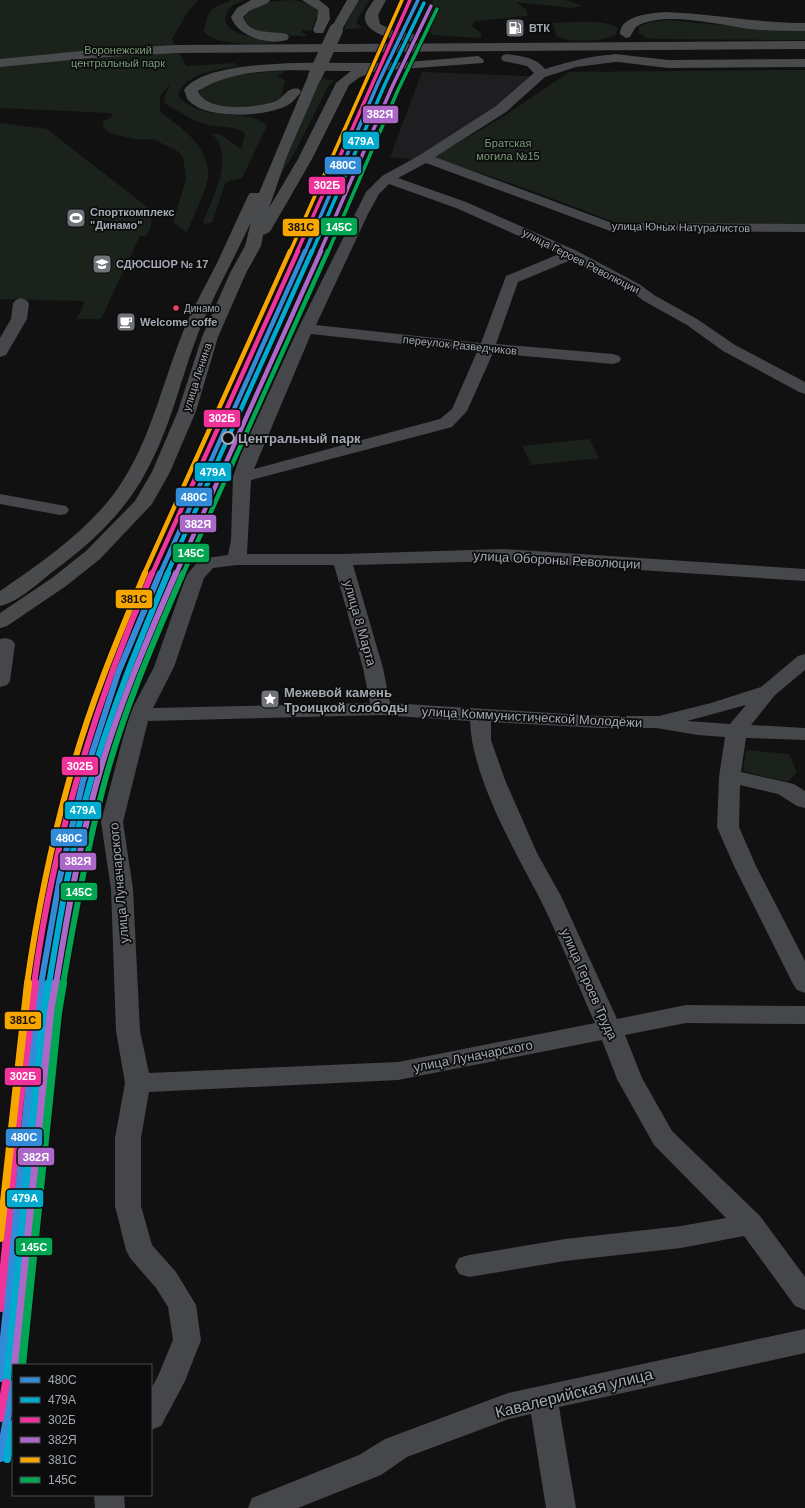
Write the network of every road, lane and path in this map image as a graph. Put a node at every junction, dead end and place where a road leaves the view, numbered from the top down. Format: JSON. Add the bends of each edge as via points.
{"nodes":[{"id":1,"x":264,"y":0,"type":"edge"},
{"id":2,"x":308,"y":0,"type":"edge"},
{"id":3,"x":340,"y":0,"type":"edge"},
{"id":4,"x":353,"y":0,"type":"edge"},
{"id":5,"x":380,"y":0,"type":"edge"},
{"id":6,"x":805,"y":27,"type":"edge"},
{"id":7,"x":321,"y":28,"type":"junction"},
{"id":8,"x":626,"y":34,"type":"junction"},
{"id":9,"x":424,"y":40,"type":"junction"},
{"id":10,"x":599,"y":45,"type":"junction"},
{"id":11,"x":805,"y":45,"type":"edge"},
{"id":12,"x":481,"y":46,"type":"junction"},
{"id":13,"x":805,"y":56,"type":"edge"},
{"id":14,"x":504,"y":58,"type":"junction"},
{"id":15,"x":615,"y":58,"type":"junction"},
{"id":16,"x":0,"y":63,"type":"edge"},
{"id":17,"x":805,"y":63,"type":"edge"},
{"id":18,"x":380,"y":67,"type":"junction"},
{"id":19,"x":0,"y":73,"type":"edge"},
{"id":20,"x":541,"y":74,"type":"junction"},
{"id":21,"x":294,"y":92,"type":"junction"},
{"id":22,"x":425,"y":158,"type":"junction"},
{"id":23,"x":387,"y":179,"type":"junction"},
{"id":24,"x":805,"y":228,"type":"edge"},
{"id":25,"x":253,"y":246,"type":"junction"},
{"id":26,"x":572,"y":254,"type":"junction"},
{"id":27,"x":220,"y":272,"type":"junction"},
{"id":28,"x":238,"y":273,"type":"junction"},
{"id":29,"x":21,"y":303,"type":"dead end"},
{"id":30,"x":306,"y":328,"type":"junction"},
{"id":31,"x":487,"y":348,"type":"junction"},
{"id":32,"x":0,"y":352,"type":"edge"},
{"id":33,"x":613,"y":359,"type":"dead end"},
{"id":34,"x":805,"y":389,"type":"edge"},
{"id":35,"x":242,"y":477,"type":"junction"},
{"id":36,"x":0,"y":499,"type":"edge"},
{"id":37,"x":60,"y":510,"type":"dead end"},
{"id":38,"x":237,"y":559,"type":"junction"},
{"id":39,"x":342,"y":560,"type":"junction"},
{"id":40,"x":805,"y":575,"type":"edge"},
{"id":41,"x":0,"y":600,"type":"edge"},
{"id":42,"x":0,"y":622,"type":"edge"},
{"id":43,"x":5,"y":644,"type":"dead end"},
{"id":44,"x":805,"y":660,"type":"edge"},
{"id":45,"x":0,"y":681,"type":"edge"},
{"id":46,"x":768,"y":691,"type":"junction"},
{"id":47,"x":381,"y":709,"type":"junction"},
{"id":48,"x":480,"y":714,"type":"junction"},
{"id":49,"x":139,"y":715,"type":"junction"},
{"id":50,"x":656,"y":722,"type":"junction"},
{"id":51,"x":737,"y":729,"type":"junction"},
{"id":52,"x":805,"y":734,"type":"edge"},
{"id":53,"x":730,"y":777,"type":"junction"},
{"id":54,"x":805,"y":801,"type":"edge"},
{"id":55,"x":805,"y":984,"type":"edge"},
{"id":56,"x":805,"y":1015,"type":"edge"},
{"id":57,"x":610,"y":1029,"type":"junction"},
{"id":58,"x":138,"y":1083,"type":"junction"},
{"id":59,"x":750,"y":1224,"type":"junction"},
{"id":60,"x":469,"y":1266,"type":"dead end"},
{"id":61,"x":805,"y":1298,"type":"edge"},
{"id":62,"x":805,"y":1341,"type":"edge"},
{"id":63,"x":543,"y":1398,"type":"junction"},
{"id":64,"x":152,"y":1415,"type":"edge"},
{"id":65,"x":109,"y":1496,"type":"edge"},
{"id":66,"x":110,"y":1508,"type":"edge"},
{"id":67,"x":263,"y":1508,"type":"edge"},
{"id":68,"x":561,"y":1508,"type":"edge"}],
"edges":[{"from":1,"to":9,"type":"main road","via":[[240,12],[237,19],[241,26],[259,34],[280,37]]},
{"from":2,"to":7,"type":"main road","via":[[325,11]]},
{"from":3,"to":7,"type":"main road"},
{"from":4,"to":25,"type":"main road","name":"улица Ленина","bridge":true,"via":[[336,30],[280,156],[263,200]]},
{"from":5,"to":9,"type":"main road","via":[[371,19],[378,28],[394,35]]},
{"from":6,"to":8,"type":"main road","via":[[757,26],[669,16],[646,18],[632,23],[626,29]]},
{"from":7,"to":21,"type":"main road","name":"улица Ленина"},
{"from":8,"to":10,"type":"main road"},
{"from":8,"to":11,"type":"main road","via":[[656,40],[777,41]]},
{"from":9,"to":12,"type":"main road"},
{"from":10,"to":11,"type":"main road"},
{"from":10,"to":12,"type":"main road"},
{"from":12,"to":16,"type":"main road","via":[[140,50]]},
{"from":13,"to":15,"type":"main road"},
{"from":14,"to":15,"type":"main road"},
{"from":14,"to":18,"type":"main road"},
{"from":14,"to":19,"type":"main road","via":[[143,61]]},
{"from":14,"to":20,"type":"street","via":[[534,64],[540,68]]},
{"from":15,"to":17,"type":"main road","via":[[675,65]]},
{"from":15,"to":20,"type":"street","via":[[574,64]]},
{"from":18,"to":21,"type":"main road","via":[[291,68],[231,73],[204,81],[191,90],[191,96],[194,101],[208,108],[242,111],[280,105]]},
{"from":18,"to":25,"type":"main road","via":[[355,74],[343,83],[305,159]]},
{"from":20,"to":22,"type":"street","via":[[501,109]]},
{"from":21,"to":27,"type":"main road","name":"улица Ленина","via":[[288,115],[264,174]]},
{"from":22,"to":23,"type":"street"},
{"from":22,"to":24,"type":"street","name":"улица Юных Натуралистов","via":[[610,227]]},
{"from":23,"to":26,"type":"street","name":"улица Героев Революции","via":[[461,205]]},
{"from":23,"to":30,"type":"street","via":[[374,192],[361,214]]},
{"from":25,"to":28,"type":"main road","name":"улица Ленина"},
{"from":26,"to":31,"type":"street","via":[[511,279]]},
{"from":26,"to":34,"type":"street","name":"улица Героев Революции","via":[[634,287],[729,348]]},
{"from":27,"to":28,"type":"main road"},
{"from":27,"to":41,"type":"main road","name":"улица Ленина","via":[[199,312],[164,409],[138,471],[93,529],[51,564]]},
{"from":28,"to":42,"type":"main road","name":"улица Ленина","via":[[210,337],[187,411],[161,472],[144,504],[93,555],[59,582]]},
{"from":29,"to":32,"type":"street","via":[[19,319]]},
{"from":30,"to":31,"type":"street","name":"переулок Разведчиков"},
{"from":30,"to":35,"type":"street"},
{"from":31,"to":33,"type":"street","name":"переулок Разведчиков"},
{"from":31,"to":35,"type":"street","via":[[459,411],[446,423]]},
{"from":35,"to":38,"type":"street"},
{"from":36,"to":37,"type":"street"},
{"from":38,"to":39,"type":"street","name":"улица Обороны Революции"},
{"from":38,"to":49,"type":"street","name":"улица Луначарского","via":[[207,563],[195,576],[164,667]]},
{"from":39,"to":40,"type":"street","name":"улица Обороны Революции","via":[[503,555]]},
{"from":39,"to":47,"type":"street","name":"улица 8 Марта","via":[[373,668]]},
{"from":43,"to":45,"type":"street"},
{"from":44,"to":46,"type":"street"},
{"from":46,"to":50,"type":"street","via":[[716,708]]},
{"from":46,"to":51,"type":"street"},
{"from":47,"to":48,"type":"street","name":"улица Коммунистической Молодёжи"},
{"from":47,"to":49,"type":"street","name":"улица Коммунистической Молодёжи"},
{"from":48,"to":50,"type":"street","name":"улица Коммунистической Молодёжи","via":[[600,722]]},
{"from":48,"to":57,"type":"street","name":"улица Героев Труда","via":[[481,740],[494,780]]},
{"from":49,"to":58,"type":"street","name":"улица Луначарского","via":[[112,822],[122,889],[128,1031]]},
{"from":50,"to":51,"type":"street","name":"улица Коммунистической Молодёжи","via":[[698,729]]},
{"from":51,"to":52,"type":"street","name":"улица Коммунистической Молодёжи"},
{"from":51,"to":53,"type":"street"},
{"from":53,"to":54,"type":"street","via":[[786,789]]},
{"from":53,"to":55,"type":"street","via":[[728,827]]},
{"from":56,"to":57,"type":"street","name":"улица Луначарского","via":[[686,1014]]},
{"from":57,"to":58,"type":"street","name":"улица Луначарского","via":[[398,1071]]},
{"from":57,"to":59,"type":"street","name":"улица Героев Труда","via":[[630,1079],[663,1138]]},
{"from":58,"to":64,"type":"street","name":"улица Луначарского","via":[[128,1138],[128,1206],[140,1250],[166,1280],[182,1305],[187,1340],[171,1381]]},
{"from":59,"to":60,"type":"street","via":[[681,1237],[566,1250]]},
{"from":59,"to":61,"type":"street","name":"улица Героев Труда"},
{"from":62,"to":63,"type":"street","name":"Кавалерийская улица"},
{"from":63,"to":67,"type":"street","name":"Кавалерийская улица","via":[[508,1406],[396,1448],[370,1464]]},
{"from":63,"to":68,"type":"street"},
{"from":65,"to":66,"type":"street"}]}
